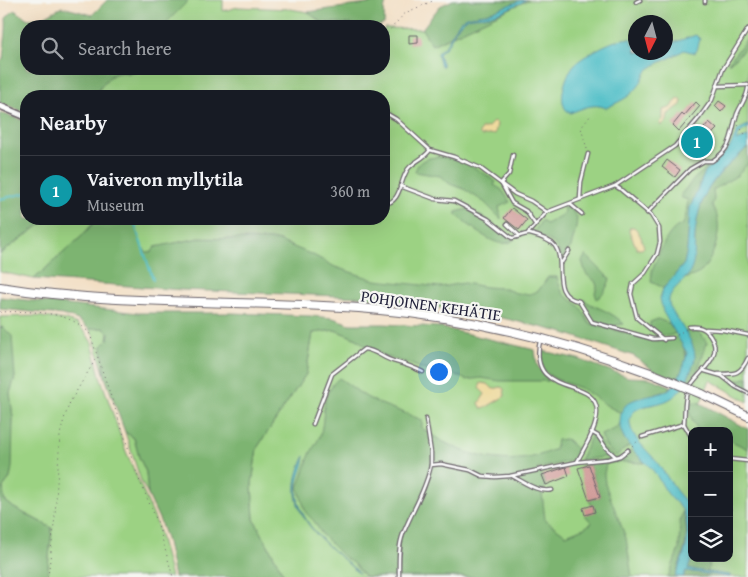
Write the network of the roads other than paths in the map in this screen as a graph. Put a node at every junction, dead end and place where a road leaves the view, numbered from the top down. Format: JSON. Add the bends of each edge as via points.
{"nodes":[{"id":1,"x":640,"y":0,"type":"edge"},
{"id":2,"x":636,"y":2,"type":"dead end"},
{"id":3,"x":748,"y":29,"type":"edge"},
{"id":4,"x":718,"y":86,"type":"junction"},
{"id":5,"x":748,"y":87,"type":"edge"},
{"id":6,"x":0,"y":106,"type":"edge"},
{"id":7,"x":20,"y":114,"type":"edge"},
{"id":8,"x":390,"y":115,"type":"edge"},
{"id":9,"x":430,"y":150,"type":"junction"},
{"id":10,"x":588,"y":154,"type":"road end"},
{"id":11,"x":513,"y":155,"type":"dead end"},
{"id":12,"x":501,"y":183,"type":"junction"},
{"id":13,"x":400,"y":186,"type":"junction"},
{"id":14,"x":615,"y":186,"type":"junction"},
{"id":15,"x":580,"y":200,"type":"junction"},
{"id":16,"x":390,"y":202,"type":"edge"},
{"id":17,"x":570,"y":204,"type":"junction"},
{"id":18,"x":547,"y":212,"type":"junction"},
{"id":19,"x":647,"y":212,"type":"junction"},
{"id":20,"x":582,"y":214,"type":"dead end"},
{"id":21,"x":507,"y":224,"type":"dead end"},
{"id":22,"x":535,"y":224,"type":"junction"},
{"id":23,"x":528,"y":234,"type":"junction"},
{"id":24,"x":520,"y":236,"type":"junction"},
{"id":25,"x":570,"y":251,"type":"dead end"},
{"id":26,"x":559,"y":260,"type":"junction"},
{"id":27,"x":562,"y":262,"type":"junction"},
{"id":28,"x":567,"y":264,"type":"dead end"},
{"id":29,"x":0,"y":282,"type":"edge"},
{"id":30,"x":0,"y":286,"type":"edge"},
{"id":31,"x":96,"y":297,"type":"junction"},
{"id":32,"x":689,"y":327,"type":"road end"},
{"id":33,"x":704,"y":329,"type":"junction"},
{"id":34,"x":748,"y":335,"type":"edge"},
{"id":35,"x":541,"y":338,"type":"junction"},
{"id":36,"x":672,"y":338,"type":"road end"},
{"id":37,"x":664,"y":340,"type":"junction"},
{"id":38,"x":748,"y":358,"type":"edge"},
{"id":39,"x":705,"y":371,"type":"junction"},
{"id":40,"x":423,"y":372,"type":"dead end"},
{"id":41,"x":713,"y":373,"type":"junction"},
{"id":42,"x":748,"y":393,"type":"edge"},
{"id":43,"x":748,"y":416,"type":"edge"},
{"id":44,"x":426,"y":419,"type":"dead end"},
{"id":45,"x":313,"y":424,"type":"dead end"},
{"id":46,"x":684,"y":424,"type":"junction"},
{"id":47,"x":688,"y":431,"type":"edge"},
{"id":48,"x":592,"y":432,"type":"junction"},
{"id":49,"x":642,"y":437,"type":"road end"},
{"id":50,"x":628,"y":450,"type":"road end"},
{"id":51,"x":616,"y":457,"type":"junction"},
{"id":52,"x":733,"y":459,"type":"edge"},
{"id":53,"x":748,"y":461,"type":"edge"},
{"id":54,"x":577,"y":462,"type":"junction"},
{"id":55,"x":431,"y":466,"type":"junction"},
{"id":56,"x":510,"y":476,"type":"junction"},
{"id":57,"x":552,"y":490,"type":"dead end"},
{"id":58,"x":399,"y":577,"type":"edge"}],
"edges":[{"from":1,"to":2,"type":"lane"},
{"from":3,"to":4,"type":"lane","via":[[724,69]]},
{"from":4,"to":5,"type":"lane"},
{"from":4,"to":14,"type":"lane","via":[[708,106],[675,146]]},
{"from":5,"to":19,"type":"lane","via":[[725,150],[712,161],[699,163],[690,170]]},
{"from":6,"to":7,"type":"street"},
{"from":8,"to":9,"type":"lane"},
{"from":9,"to":12,"type":"lane","via":[[480,168]]},
{"from":9,"to":13,"type":"lane","via":[[408,169]]},
{"from":10,"to":15,"type":"lane"},
{"from":11,"to":12,"type":"lane","via":[[509,174]]},
{"from":12,"to":18,"type":"lane"},
{"from":12,"to":22,"type":"lane","via":[[512,203],[526,211]]},
{"from":13,"to":16,"type":"lane","via":[[396,198]]},
{"from":13,"to":24,"type":"lane","via":[[435,199],[454,201],[488,219],[512,238]]},
{"from":14,"to":15,"type":"lane"},
{"from":14,"to":19,"type":"lane"},
{"from":15,"to":17,"type":"lane"},
{"from":17,"to":18,"type":"lane"},
{"from":17,"to":20,"type":"lane"},
{"from":18,"to":22,"type":"lane"},
{"from":19,"to":37,"type":"lane","via":[[656,221],[660,242],[651,266],[633,284],[631,294],[637,318]]},
{"from":21,"to":24,"type":"lane"},
{"from":22,"to":23,"type":"lane"},
{"from":23,"to":24,"type":"lane"},
{"from":23,"to":26,"type":"lane","via":[[551,243]]},
{"from":25,"to":27,"type":"lane"},
{"from":26,"to":27,"type":"lane"},
{"from":26,"to":37,"type":"lane","via":[[564,291],[568,297],[579,301],[592,322]]},
{"from":27,"to":28,"type":"lane"},
{"from":29,"to":31,"type":"main road","name":"POHJOINEN KEHÄTIE"},
{"from":30,"to":31,"type":"main road","name":"POHJOINEN KEHÄTIE"},
{"from":31,"to":35,"type":"main road","name":"POHJOINEN KEHÄTIE","via":[[371,309],[460,321]]},
{"from":32,"to":33,"type":"lane"},
{"from":33,"to":34,"type":"lane"},
{"from":33,"to":39,"type":"lane","via":[[714,347]]},
{"from":35,"to":43,"type":"main road","name":"POHJOINEN KEHÄTIE","bridge":true,"via":[[653,374]]},
{"from":35,"to":48,"type":"lane","via":[[538,358],[544,373],[595,400],[598,411]]},
{"from":36,"to":37,"type":"lane"},
{"from":38,"to":41,"type":"lane","via":[[742,370],[736,373]]},
{"from":39,"to":41,"type":"lane"},
{"from":39,"to":46,"type":"lane","via":[[687,392]]},
{"from":40,"to":45,"type":"lane","via":[[364,349],[332,374]]},
{"from":41,"to":42,"type":"lane"},
{"from":44,"to":55,"type":"lane"},
{"from":46,"to":47,"type":"lane"},
{"from":46,"to":49,"type":"lane"},
{"from":48,"to":51,"type":"lane"},
{"from":48,"to":54,"type":"lane"},
{"from":50,"to":51,"type":"lane"},
{"from":51,"to":54,"type":"lane"},
{"from":52,"to":53,"type":"lane"},
{"from":54,"to":56,"type":"lane"},
{"from":55,"to":56,"type":"lane","via":[[441,464],[482,476]]},
{"from":55,"to":58,"type":"lane","via":[[425,489],[402,536]]},
{"from":56,"to":57,"type":"lane","via":[[538,489]]}]}
